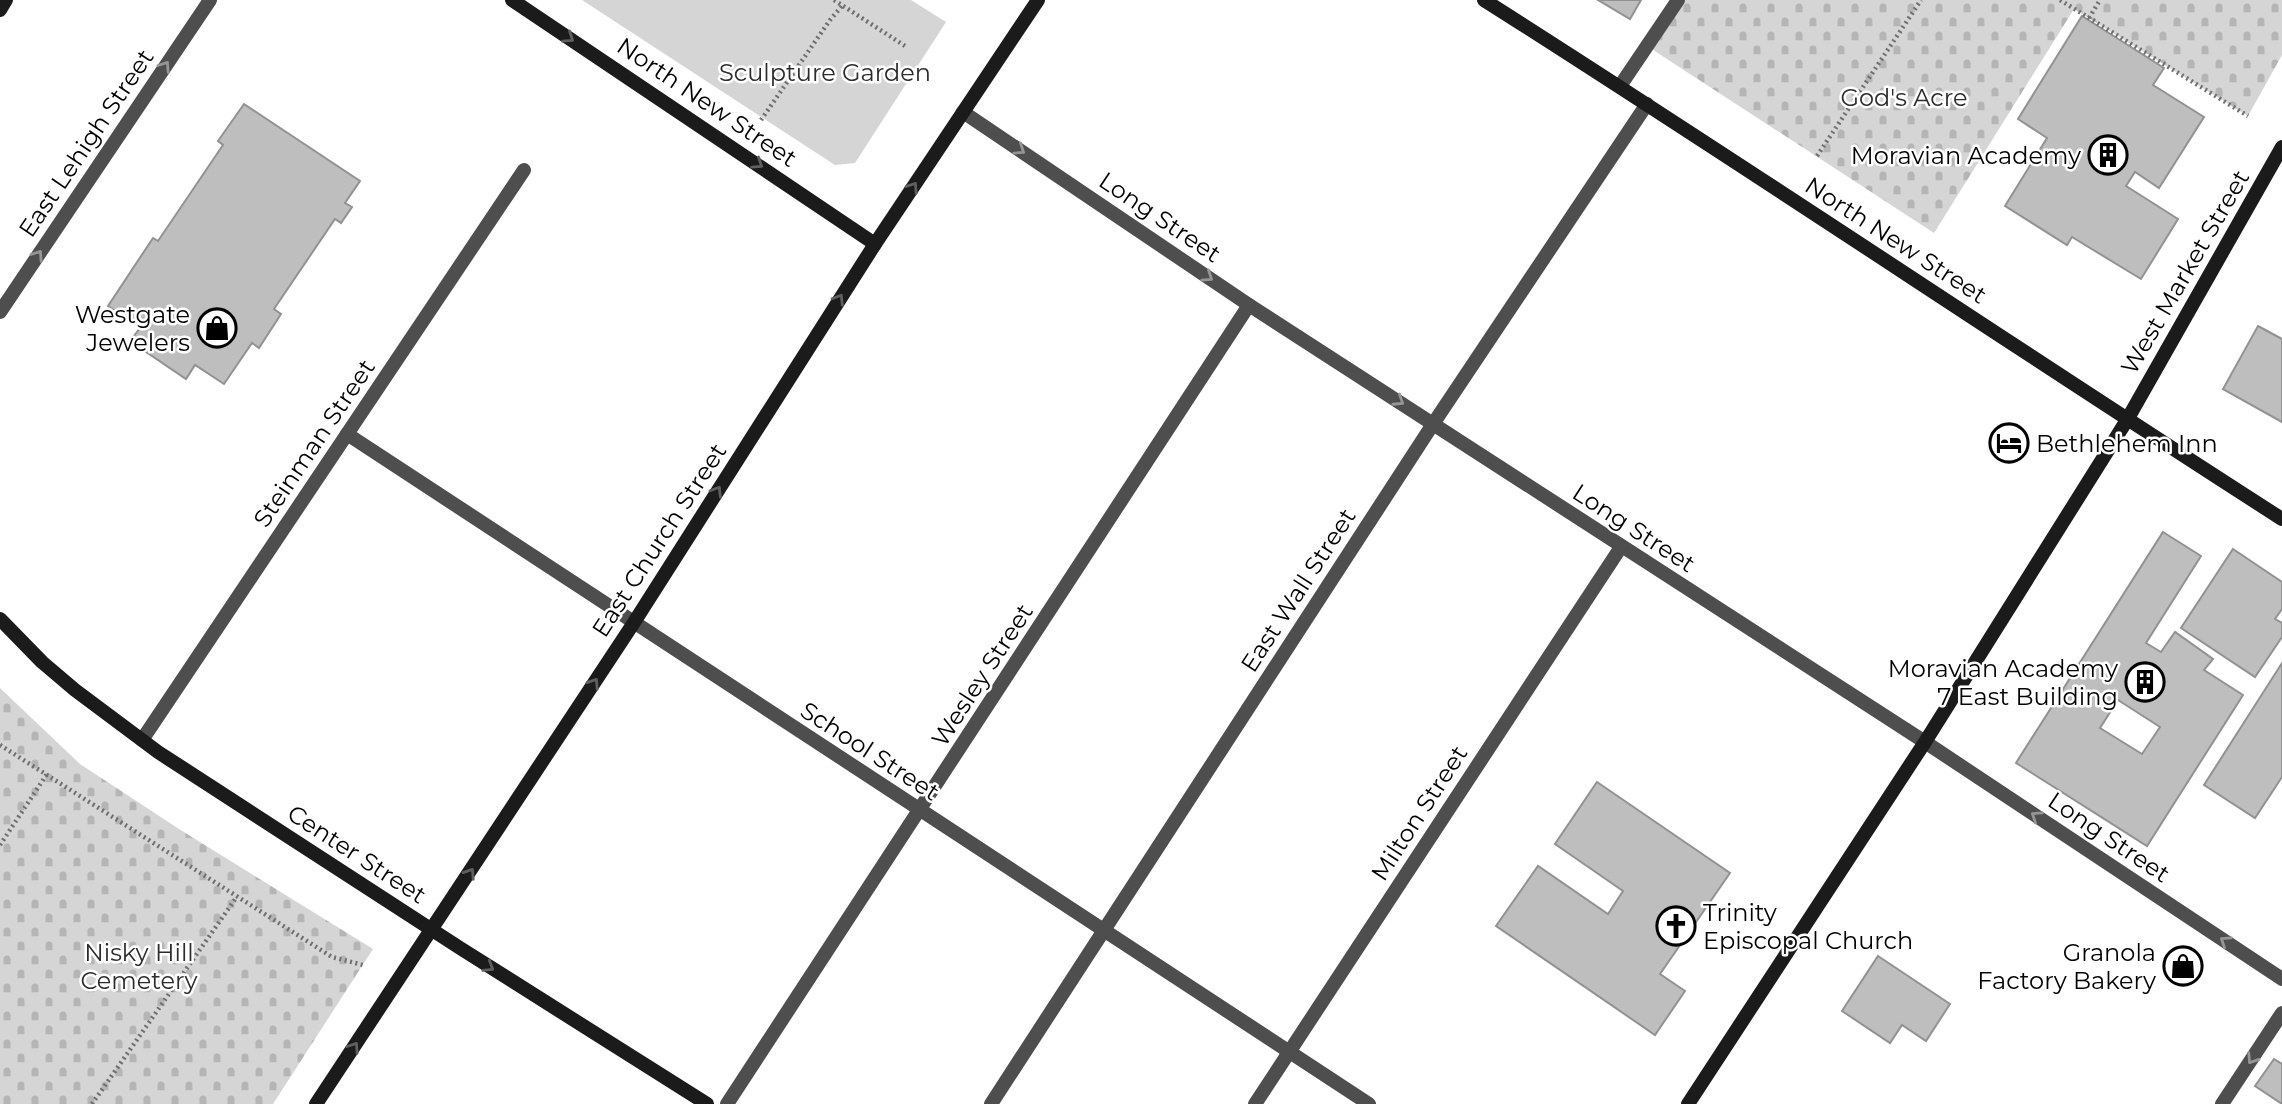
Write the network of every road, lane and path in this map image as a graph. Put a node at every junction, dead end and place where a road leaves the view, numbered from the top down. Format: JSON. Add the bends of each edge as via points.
{"nodes":[{"id":1,"x":6,"y":0,"type":"edge"},
{"id":2,"x":210,"y":0,"type":"edge"},
{"id":3,"x":512,"y":0,"type":"edge"},
{"id":4,"x":834,"y":0,"type":"edge"},
{"id":5,"x":1038,"y":0,"type":"edge"},
{"id":6,"x":1484,"y":0,"type":"edge"},
{"id":7,"x":1678,"y":0,"type":"edge"},
{"id":8,"x":1921,"y":0,"type":"edge"},
{"id":9,"x":2060,"y":0,"type":"edge"},
{"id":10,"x":2100,"y":0,"type":"edge"},
{"id":11,"x":842,"y":6,"type":"junction"},
{"id":12,"x":0,"y":10,"type":"edge"},
{"id":13,"x":2088,"y":18,"type":"junction"},
{"id":14,"x":905,"y":46,"type":"dead end"},
{"id":15,"x":1620,"y":86,"type":"junction"},
{"id":16,"x":1647,"y":104,"type":"junction"},
{"id":17,"x":963,"y":112,"type":"junction"},
{"id":18,"x":2248,"y":116,"type":"dead end"},
{"id":19,"x":761,"y":120,"type":"dead end"},
{"id":20,"x":2282,"y":147,"type":"edge"},
{"id":21,"x":1817,"y":156,"type":"dead end"},
{"id":22,"x":524,"y":170,"type":"dead end"},
{"id":23,"x":875,"y":244,"type":"junction"},
{"id":24,"x":1250,"y":305,"type":"junction"},
{"id":25,"x":0,"y":312,"type":"edge"},
{"id":26,"x":2127,"y":420,"type":"junction"},
{"id":27,"x":1433,"y":424,"type":"junction"},
{"id":28,"x":347,"y":434,"type":"junction"},
{"id":29,"x":2282,"y":519,"type":"edge"},
{"id":30,"x":1621,"y":547,"type":"junction"},
{"id":31,"x":0,"y":619,"type":"edge"},
{"id":32,"x":633,"y":624,"type":"junction"},
{"id":33,"x":142,"y":740,"type":"junction"},
{"id":34,"x":1925,"y":742,"type":"junction"},
{"id":35,"x":0,"y":745,"type":"edge"},
{"id":36,"x":47,"y":774,"type":"junction"},
{"id":37,"x":920,"y":811,"type":"junction"},
{"id":38,"x":0,"y":845,"type":"edge"},
{"id":39,"x":236,"y":898,"type":"junction"},
{"id":40,"x":1105,"y":929,"type":"junction"},
{"id":41,"x":432,"y":930,"type":"junction"},
{"id":42,"x":363,"y":965,"type":"dead end"},
{"id":43,"x":2282,"y":979,"type":"edge"},
{"id":44,"x":2282,"y":1013,"type":"edge"},
{"id":45,"x":1290,"y":1052,"type":"junction"},
{"id":46,"x":92,"y":1104,"type":"edge"},
{"id":47,"x":316,"y":1104,"type":"edge"},
{"id":48,"x":706,"y":1104,"type":"edge"},
{"id":49,"x":727,"y":1104,"type":"edge"},
{"id":50,"x":991,"y":1104,"type":"edge"},
{"id":51,"x":1255,"y":1104,"type":"edge"},
{"id":52,"x":1369,"y":1104,"type":"edge"},
{"id":53,"x":1688,"y":1104,"type":"edge"},
{"id":54,"x":2222,"y":1104,"type":"edge"}],
"edges":[{"from":1,"to":12,"type":"main road"},
{"from":25,"to":2,"type":"street","name":"East Lehigh Street","one_way":true},
{"from":3,"to":23,"type":"main road","name":"North New Street","one_way":true},
{"from":4,"to":11,"type":"path"},
{"from":5,"to":17,"type":"main road","name":"East Church Street"},
{"from":6,"to":15,"type":"main road","name":"North New Street"},
{"from":7,"to":15,"type":"street"},
{"from":8,"to":21,"type":"path"},
{"from":9,"to":13,"type":"path"},
{"from":10,"to":13,"type":"path"},
{"from":11,"to":14,"type":"path"},
{"from":11,"to":19,"type":"path"},
{"from":13,"to":18,"type":"path"},
{"from":15,"to":16,"type":"main road","name":"North New Street"},
{"from":16,"to":26,"type":"main road","name":"North New Street"},
{"from":16,"to":27,"type":"street","name":"East Wall Street"},
{"from":23,"to":17,"type":"main road","name":"East Church Street","one_way":true},
{"from":17,"to":24,"type":"street","name":"Long Street","one_way":true},
{"from":20,"to":26,"type":"main road","name":"West Market Street"},
{"from":22,"to":28,"type":"street","name":"Steinman Street"},
{"from":32,"to":23,"type":"main road","name":"East Church Street","one_way":true},
{"from":24,"to":27,"type":"street","name":"Long Street","one_way":true},
{"from":24,"to":37,"type":"street","name":"Wesley Street"},
{"from":26,"to":29,"type":"main road","name":"North New Street"},
{"from":26,"to":34,"type":"main road","name":"West Market Street"},
{"from":27,"to":30,"type":"street","name":"Long Street"},
{"from":27,"to":40,"type":"street","name":"East Wall Street"},
{"from":28,"to":32,"type":"street","name":"School Street"},
{"from":28,"to":33,"type":"street","name":"Steinman Street"},
{"from":30,"to":34,"type":"street","name":"Long Street"},
{"from":30,"to":45,"type":"street","name":"Milton Street"},
{"from":31,"to":33,"type":"main road","name":"Center Street","via":[[75,691]]},
{"from":32,"to":37,"type":"street","name":"School Street"},
{"from":41,"to":32,"type":"main road","name":"East Church Street","one_way":true},
{"from":33,"to":41,"type":"main road","name":"Center Street"},
{"from":43,"to":34,"type":"street","name":"Long Street","one_way":true},
{"from":34,"to":53,"type":"main road","name":"West Market Street"},
{"from":35,"to":36,"type":"path"},
{"from":36,"to":38,"type":"path"},
{"from":36,"to":39,"type":"path"},
{"from":37,"to":40,"type":"street","name":"School Street"},
{"from":37,"to":49,"type":"street","name":"Wesley Street"},
{"from":39,"to":42,"type":"path","via":[[332,957]]},
{"from":39,"to":46,"type":"path"},
{"from":40,"to":45,"type":"street","name":"School Street"},
{"from":40,"to":50,"type":"street","name":"East Wall Street"},
{"from":47,"to":41,"type":"main road","name":"East Church Street","one_way":true},
{"from":41,"to":48,"type":"main road","name":"Center Street","one_way":true},
{"from":44,"to":54,"type":"street","one_way":true},
{"from":45,"to":51,"type":"street","name":"Milton Street"},
{"from":45,"to":52,"type":"street","name":"School Street"}]}
